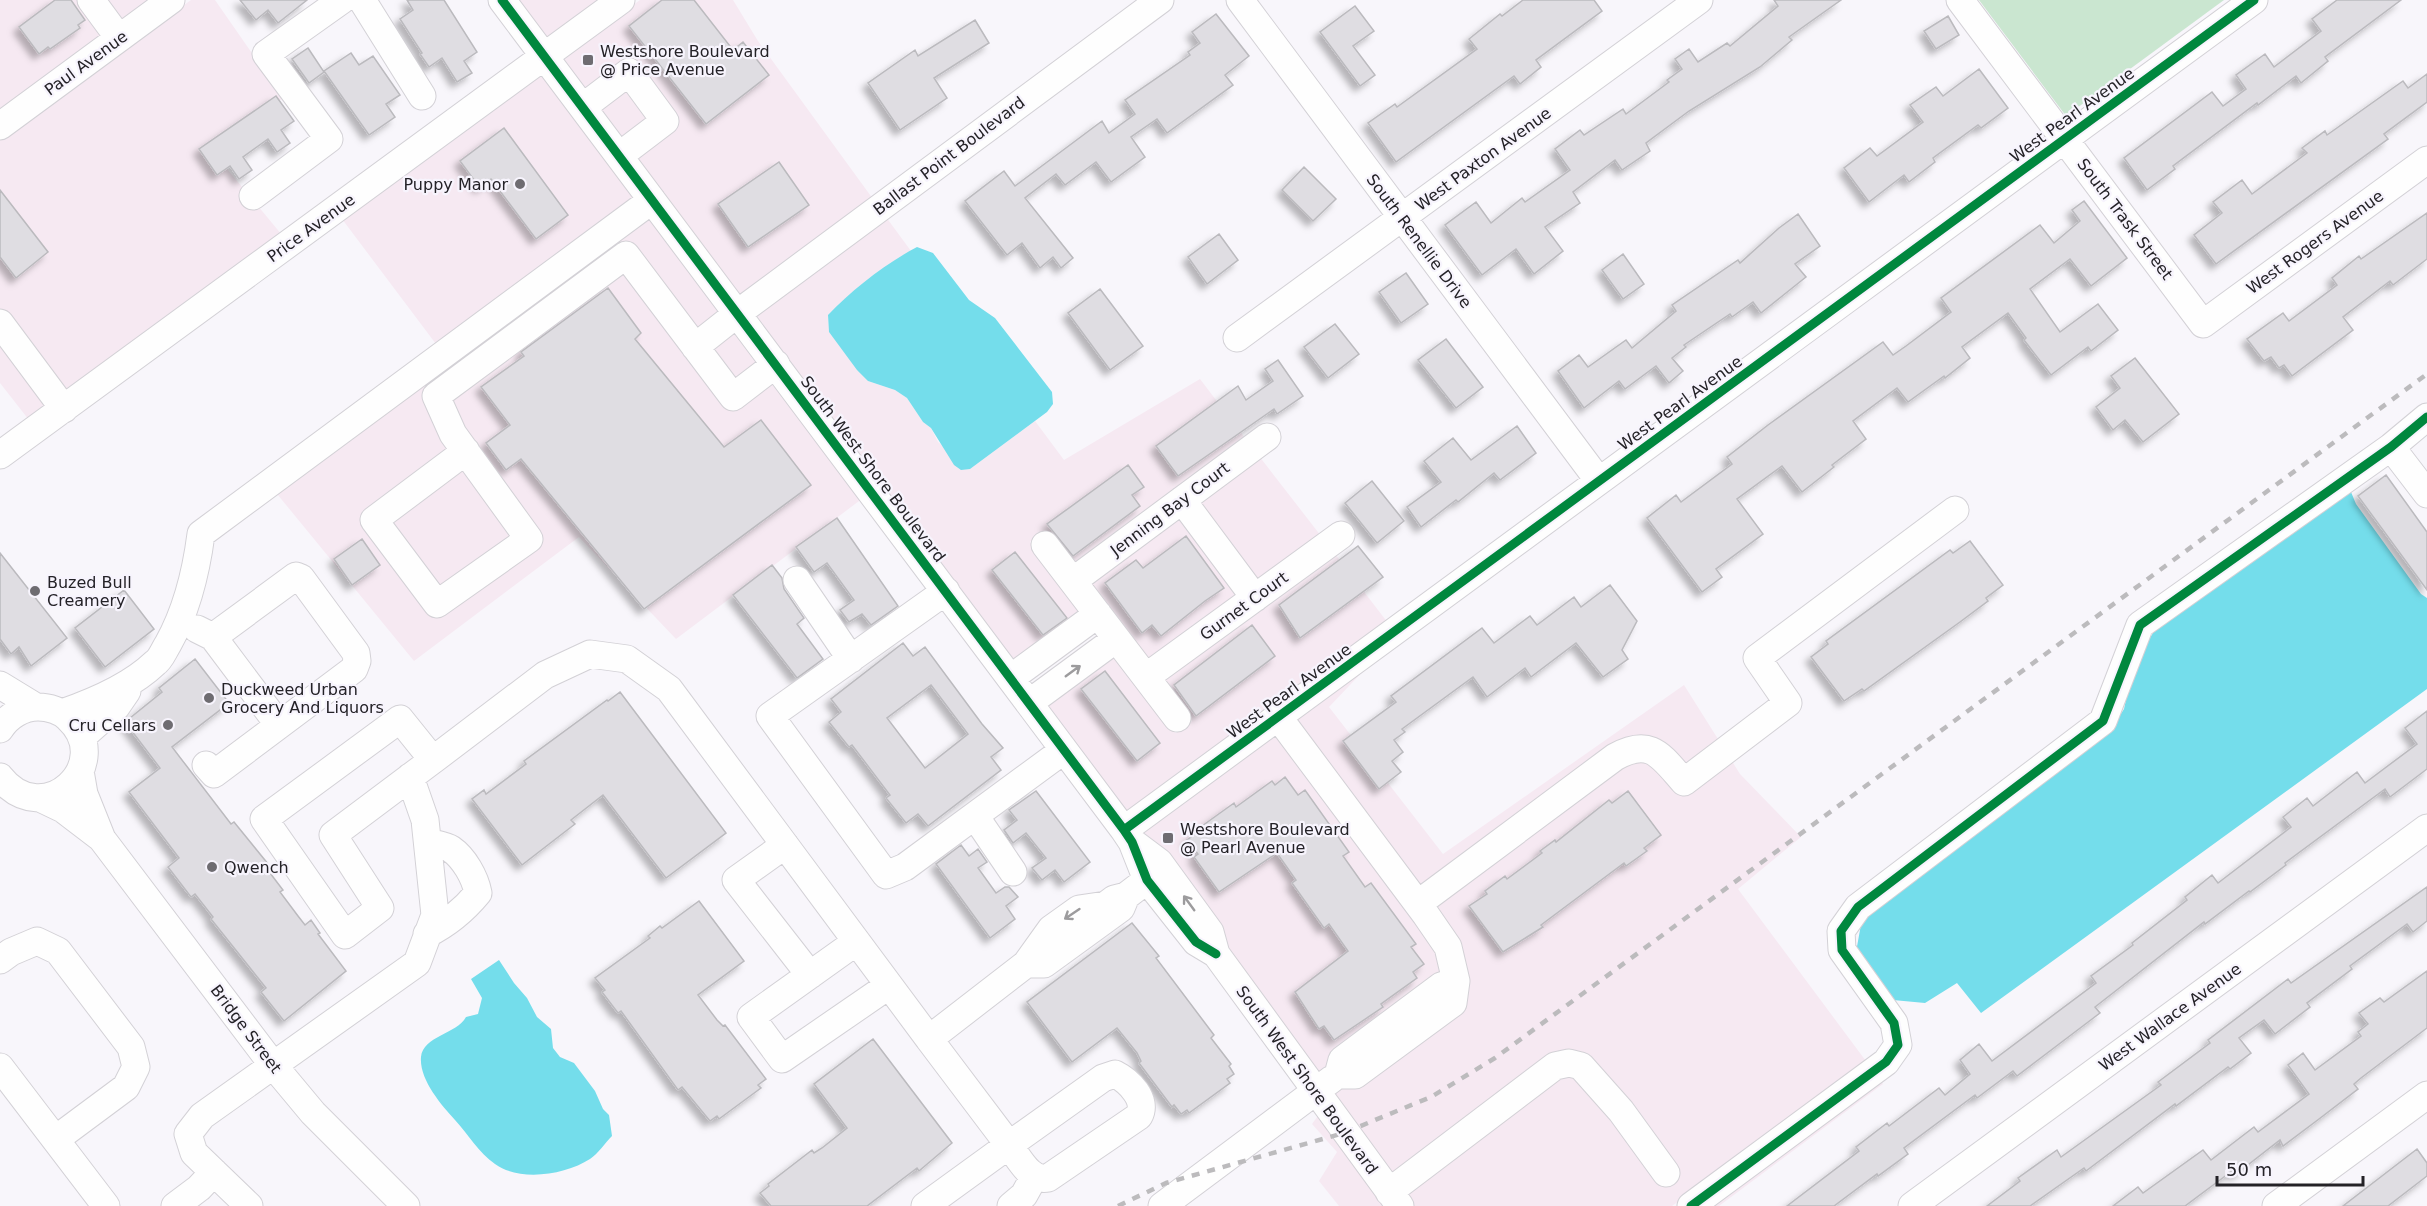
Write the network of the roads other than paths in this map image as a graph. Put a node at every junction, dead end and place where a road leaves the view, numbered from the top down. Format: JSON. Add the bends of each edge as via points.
{"nodes":[{"id":1,"x":91,"y":0,"type":"edge"},
{"id":2,"x":171,"y":0,"type":"edge"},
{"id":3,"x":342,"y":0,"type":"edge"},
{"id":4,"x":362,"y":0,"type":"edge"},
{"id":5,"x":502,"y":0,"type":"edge"},
{"id":6,"x":621,"y":0,"type":"edge"},
{"id":7,"x":1160,"y":0,"type":"edge"},
{"id":8,"x":1240,"y":0,"type":"edge"},
{"id":9,"x":1699,"y":0,"type":"edge"},
{"id":10,"x":1960,"y":0,"type":"edge"},
{"id":11,"x":2254,"y":0,"type":"edge"},
{"id":12,"x":119,"y":38,"type":"junction"},
{"id":13,"x":545,"y":56,"type":"junction"},
{"id":14,"x":422,"y":96,"type":"dead end"},
{"id":15,"x":583,"y":107,"type":"junction"},
{"id":16,"x":0,"y":126,"type":"edge"},
{"id":17,"x":2064,"y":140,"type":"junction"},
{"id":18,"x":619,"y":156,"type":"junction"},
{"id":19,"x":2427,"y":160,"type":"edge"},
{"id":20,"x":253,"y":196,"type":"dead end"},
{"id":21,"x":652,"y":201,"type":"junction"},
{"id":22,"x":1402,"y":219,"type":"junction"},
{"id":23,"x":738,"y":313,"type":"junction"},
{"id":24,"x":0,"y":323,"type":"edge"},
{"id":25,"x":2203,"y":324,"type":"joint"},
{"id":26,"x":1237,"y":338,"type":"dead end"},
{"id":27,"x":695,"y":347,"type":"junction"},
{"id":28,"x":776,"y":364,"type":"junction"},
{"id":29,"x":64,"y":408,"type":"junction"},
{"id":30,"x":2427,"y":417,"type":"edge"},
{"id":31,"x":1267,"y":437,"type":"dead end"},
{"id":32,"x":2391,"y":447,"type":"junction"},
{"id":33,"x":466,"y":451,"type":"junction"},
{"id":34,"x":0,"y":455,"type":"edge"},
{"id":35,"x":1599,"y":481,"type":"junction"},
{"id":36,"x":2427,"y":494,"type":"edge"},
{"id":37,"x":1182,"y":500,"type":"junction"},
{"id":38,"x":1955,"y":510,"type":"dead end"},
{"id":39,"x":1341,"y":535,"type":"dead end"},
{"id":40,"x":1045,"y":545,"type":"dead end"},
{"id":41,"x":797,"y":580,"type":"dead end"},
{"id":42,"x":1073,"y":581,"type":"junction"},
{"id":43,"x":946,"y":591,"type":"junction"},
{"id":44,"x":1255,"y":598,"type":"junction"},
{"id":45,"x":1098,"y":615,"type":"junction"},
{"id":46,"x":180,"y":623,"type":"junction"},
{"id":47,"x":213,"y":637,"type":"junction"},
{"id":48,"x":1116,"y":639,"type":"junction"},
{"id":49,"x":851,"y":659,"type":"junction"},
{"id":50,"x":1146,"y":677,"type":"junction"},
{"id":51,"x":136,"y":678,"type":"junction"},
{"id":52,"x":1011,"y":678,"type":"junction"},
{"id":53,"x":0,"y":685,"type":"edge"},
{"id":54,"x":1029,"y":703,"type":"junction"},
{"id":55,"x":49,"y":710,"type":"junction"},
{"id":56,"x":1177,"y":718,"type":"dead end"},
{"id":57,"x":1279,"y":718,"type":"junction"},
{"id":58,"x":279,"y":725,"type":"junction"},
{"id":59,"x":0,"y":729,"type":"edge"},
{"id":60,"x":82,"y":737,"type":"junction"},
{"id":61,"x":1064,"y":750,"type":"junction"},
{"id":62,"x":433,"y":760,"type":"junction"},
{"id":63,"x":206,"y":765,"type":"dead end"},
{"id":64,"x":80,"y":771,"type":"junction"},
{"id":65,"x":410,"y":777,"type":"junction"},
{"id":66,"x":15,"y":794,"type":"edge"},
{"id":67,"x":975,"y":816,"type":"junction"},
{"id":68,"x":2427,"y":828,"type":"edge"},
{"id":69,"x":1128,"y":836,"type":"junction"},
{"id":70,"x":102,"y":838,"type":"junction"},
{"id":71,"x":428,"y":842,"type":"junction"},
{"id":72,"x":785,"y":845,"type":"junction"},
{"id":73,"x":1013,"y":872,"type":"dead end"},
{"id":74,"x":1147,"y":880,"type":"junction"},
{"id":75,"x":1419,"y":903,"type":"junction"},
{"id":76,"x":428,"y":934,"type":"junction"},
{"id":77,"x":856,"y":942,"type":"junction"},
{"id":78,"x":1216,"y":954,"type":"junction"},
{"id":79,"x":0,"y":960,"type":"edge"},
{"id":80,"x":810,"y":975,"type":"junction"},
{"id":81,"x":888,"y":986,"type":"junction"},
{"id":82,"x":928,"y":1039,"type":"junction"},
{"id":83,"x":273,"y":1065,"type":"junction"},
{"id":84,"x":0,"y":1067,"type":"edge"},
{"id":85,"x":1327,"y":1083,"type":"junction"},
{"id":86,"x":2427,"y":1095,"type":"edge"},
{"id":87,"x":56,"y":1140,"type":"junction"},
{"id":88,"x":1009,"y":1145,"type":"junction"},
{"id":89,"x":214,"y":1172,"type":"junction"},
{"id":90,"x":1666,"y":1173,"type":"dead end"},
{"id":91,"x":1034,"y":1177,"type":"junction"},
{"id":92,"x":1394,"y":1199,"type":"edge"},
{"id":93,"x":106,"y":1206,"type":"edge"},
{"id":94,"x":175,"y":1206,"type":"edge"},
{"id":95,"x":249,"y":1206,"type":"edge"},
{"id":96,"x":406,"y":1206,"type":"edge"},
{"id":97,"x":925,"y":1206,"type":"edge"},
{"id":98,"x":1011,"y":1206,"type":"edge"},
{"id":99,"x":1162,"y":1206,"type":"edge"},
{"id":100,"x":1691,"y":1206,"type":"edge"},
{"id":101,"x":1912,"y":1206,"type":"edge"},
{"id":102,"x":2276,"y":1206,"type":"edge"}],
"edges":[{"from":1,"to":12,"type":"street"},
{"from":2,"to":12,"type":"street","name":"Paul Avenue"},
{"from":3,"to":20,"type":"street","via":[[266,54],[328,139]]},
{"from":4,"to":14,"type":"street"},
{"from":5,"to":13,"type":"street","name":"South West Shore Boulevard"},
{"from":6,"to":13,"type":"street","name":"Price Avenue"},
{"from":7,"to":23,"type":"street","name":"Ballast Point Boulevard"},
{"from":8,"to":22,"type":"street","name":"South Renellie Drive"},
{"from":9,"to":22,"type":"street","name":"West Paxton Avenue"},
{"from":10,"to":17,"type":"street","name":"South Trask Street"},
{"from":11,"to":17,"type":"street","name":"West Pearl Avenue"},
{"from":12,"to":16,"type":"street","name":"Paul Avenue"},
{"from":13,"to":15,"type":"street","name":"South West Shore Boulevard"},
{"from":13,"to":29,"type":"street","name":"Price Avenue"},
{"from":15,"to":18,"type":"street","name":"South West Shore Boulevard"},
{"from":15,"to":18,"type":"street","via":[[629,72],[665,121]]},
{"from":17,"to":25,"type":"street","name":"South Trask Street"},
{"from":17,"to":35,"type":"street","name":"West Pearl Avenue"},
{"from":18,"to":21,"type":"street","name":"South West Shore Boulevard"},
{"from":19,"to":25,"type":"street","name":"West Rogers Avenue"},
{"from":21,"to":23,"type":"street","name":"South West Shore Boulevard"},
{"from":21,"to":46,"type":"street","via":[[201,534],[196,570]]},
{"from":22,"to":26,"type":"street","name":"West Paxton Avenue"},
{"from":22,"to":35,"type":"street","name":"South Renellie Drive"},
{"from":23,"to":27,"type":"street","name":"Ballast Point Boulevard"},
{"from":23,"to":28,"type":"street","name":"South West Shore Boulevard"},
{"from":24,"to":29,"type":"street"},
{"from":27,"to":28,"type":"street","via":[[733,397]]},
{"from":27,"to":33,"type":"street","via":[[626,255],[436,396],[453,434]]},
{"from":28,"to":43,"type":"street","name":"South West Shore Boulevard"},
{"from":29,"to":34,"type":"street","name":"Price Avenue"},
{"from":30,"to":32,"type":"street"},
{"from":31,"to":37,"type":"street","name":"Jenning Bay Court"},
{"from":32,"to":36,"type":"street"},
{"from":32,"to":100,"type":"street","via":[[2140,625],[2103,721],[1858,907],[1841,931],[1842,950],[1894,1023],[1898,1045],[1886,1062]]},
{"from":33,"to":33,"type":"street","via":[[529,539],[437,604],[374,520]]},
{"from":35,"to":57,"type":"street","name":"West Pearl Avenue"},
{"from":37,"to":42,"type":"street","name":"Jenning Bay Court"},
{"from":37,"to":44,"type":"street"},
{"from":38,"to":75,"type":"street","via":[[1757,658],[1788,703],[1684,782],[1650,748],[1630,749]]},
{"from":39,"to":44,"type":"street","name":"Gurnet Court"},
{"from":40,"to":42,"type":"street"},
{"from":41,"to":49,"type":"street"},
{"from":42,"to":45,"type":"street"},
{"from":43,"to":49,"type":"street"},
{"from":43,"to":52,"type":"street","name":"South West Shore Boulevard"},
{"from":44,"to":50,"type":"street","name":"Gurnet Court"},
{"from":45,"to":48,"type":"street"},
{"from":45,"to":52,"type":"street"},
{"from":46,"to":47,"type":"street"},
{"from":46,"to":51,"type":"street","via":[[157,662]]},
{"from":47,"to":58,"type":"street"},
{"from":47,"to":58,"type":"street","via":[[296,576],[301,578],[356,653],[357,661],[354,669]]},
{"from":48,"to":50,"type":"street"},
{"from":54,"to":48,"type":"street","one_way":true},
{"from":49,"to":67,"type":"street","via":[[770,716],[886,876],[905,867]]},
{"from":50,"to":56,"type":"street"},
{"from":51,"to":55,"type":"street","via":[[90,704]]},
{"from":51,"to":60,"type":"street","via":[[116,707]]},
{"from":52,"to":54,"type":"street","name":"South West Shore Boulevard"},
{"from":53,"to":55,"type":"street"},
{"from":54,"to":61,"type":"street","name":"South West Shore Boulevard"},
{"from":55,"to":59,"type":"street","via":[[24,709],[12,715]]},
{"from":55,"to":60,"type":"street","via":[[75,724]]},
{"from":57,"to":69,"type":"street","name":"West Pearl Avenue"},
{"from":57,"to":75,"type":"street"},
{"from":58,"to":63,"type":"street","via":[[214,774]]},
{"from":60,"to":64,"type":"street","name":"Bridge Street"},
{"from":61,"to":67,"type":"street"},
{"from":61,"to":69,"type":"street","name":"South West Shore Boulevard"},
{"from":62,"to":65,"type":"street"},
{"from":62,"to":65,"type":"street","via":[[400,719],[264,819],[345,935],[380,908],[333,835]]},
{"from":62,"to":72,"type":"street","via":[[545,675],[590,654],[627,659],[669,689]]},
{"from":64,"to":66,"type":"street","via":[[64,790],[50,797]]},
{"from":64,"to":70,"type":"street","name":"Bridge Street","via":[[84,794]]},
{"from":65,"to":71,"type":"street"},
{"from":66,"to":70,"type":"street","name":"Bridge Street","via":[[63,809]]},
{"from":67,"to":73,"type":"street"},
{"from":68,"to":101,"type":"street","name":"West Wallace Avenue"},
{"from":69,"to":74,"type":"street","name":"South West Shore Boulevard"},
{"from":78,"to":69,"type":"street","name":"South West Shore Boulevard","one_way":true,"via":[[1210,932],[1159,862]]},
{"from":70,"to":83,"type":"street","name":"Bridge Street"},
{"from":71,"to":76,"type":"street","via":[[435,915]]},
{"from":71,"to":76,"type":"street","via":[[449,847],[462,860],[478,893]]},
{"from":72,"to":77,"type":"street"},
{"from":72,"to":80,"type":"street","via":[[736,880]]},
{"from":74,"to":78,"type":"street","name":"South West Shore Boulevard","via":[[1196,942]]},
{"from":74,"to":82,"type":"street","via":[[1106,905],[1079,909],[1051,929],[1026,964]]},
{"from":75,"to":85,"type":"street","via":[[1448,947],[1456,981],[1441,986],[1342,1060]]},
{"from":76,"to":83,"type":"street","via":[[417,963]]},
{"from":77,"to":80,"type":"street"},
{"from":77,"to":81,"type":"street"},
{"from":78,"to":85,"type":"street","name":"South West Shore Boulevard"},
{"from":79,"to":87,"type":"street","via":[[37,942],[58,951],[131,1047],[136,1067],[126,1087]]},
{"from":80,"to":81,"type":"street","via":[[751,1017],[783,1059]]},
{"from":81,"to":82,"type":"street"},
{"from":82,"to":88,"type":"street"},
{"from":83,"to":89,"type":"street","via":[[202,1116],[188,1134],[194,1153]]},
{"from":83,"to":96,"type":"street","name":"Bridge Street","via":[[313,1113]]},
{"from":84,"to":87,"type":"street"},
{"from":85,"to":92,"type":"street","name":"South West Shore Boulevard","via":[[1344,1132]]},
{"from":85,"to":99,"type":"street"},
{"from":86,"to":102,"type":"street"},
{"from":87,"to":93,"type":"street"},
{"from":88,"to":91,"type":"street"},
{"from":88,"to":91,"type":"street","via":[[1103,1078],[1115,1074],[1126,1079],[1141,1101],[1139,1116],[1048,1178]]},
{"from":88,"to":97,"type":"street"},
{"from":89,"to":94,"type":"street"},
{"from":89,"to":95,"type":"street"},
{"from":90,"to":92,"type":"street","via":[[1605,1093],[1581,1066],[1569,1063],[1555,1066]]},
{"from":91,"to":98,"type":"street","via":[[1024,1195]]}]}
